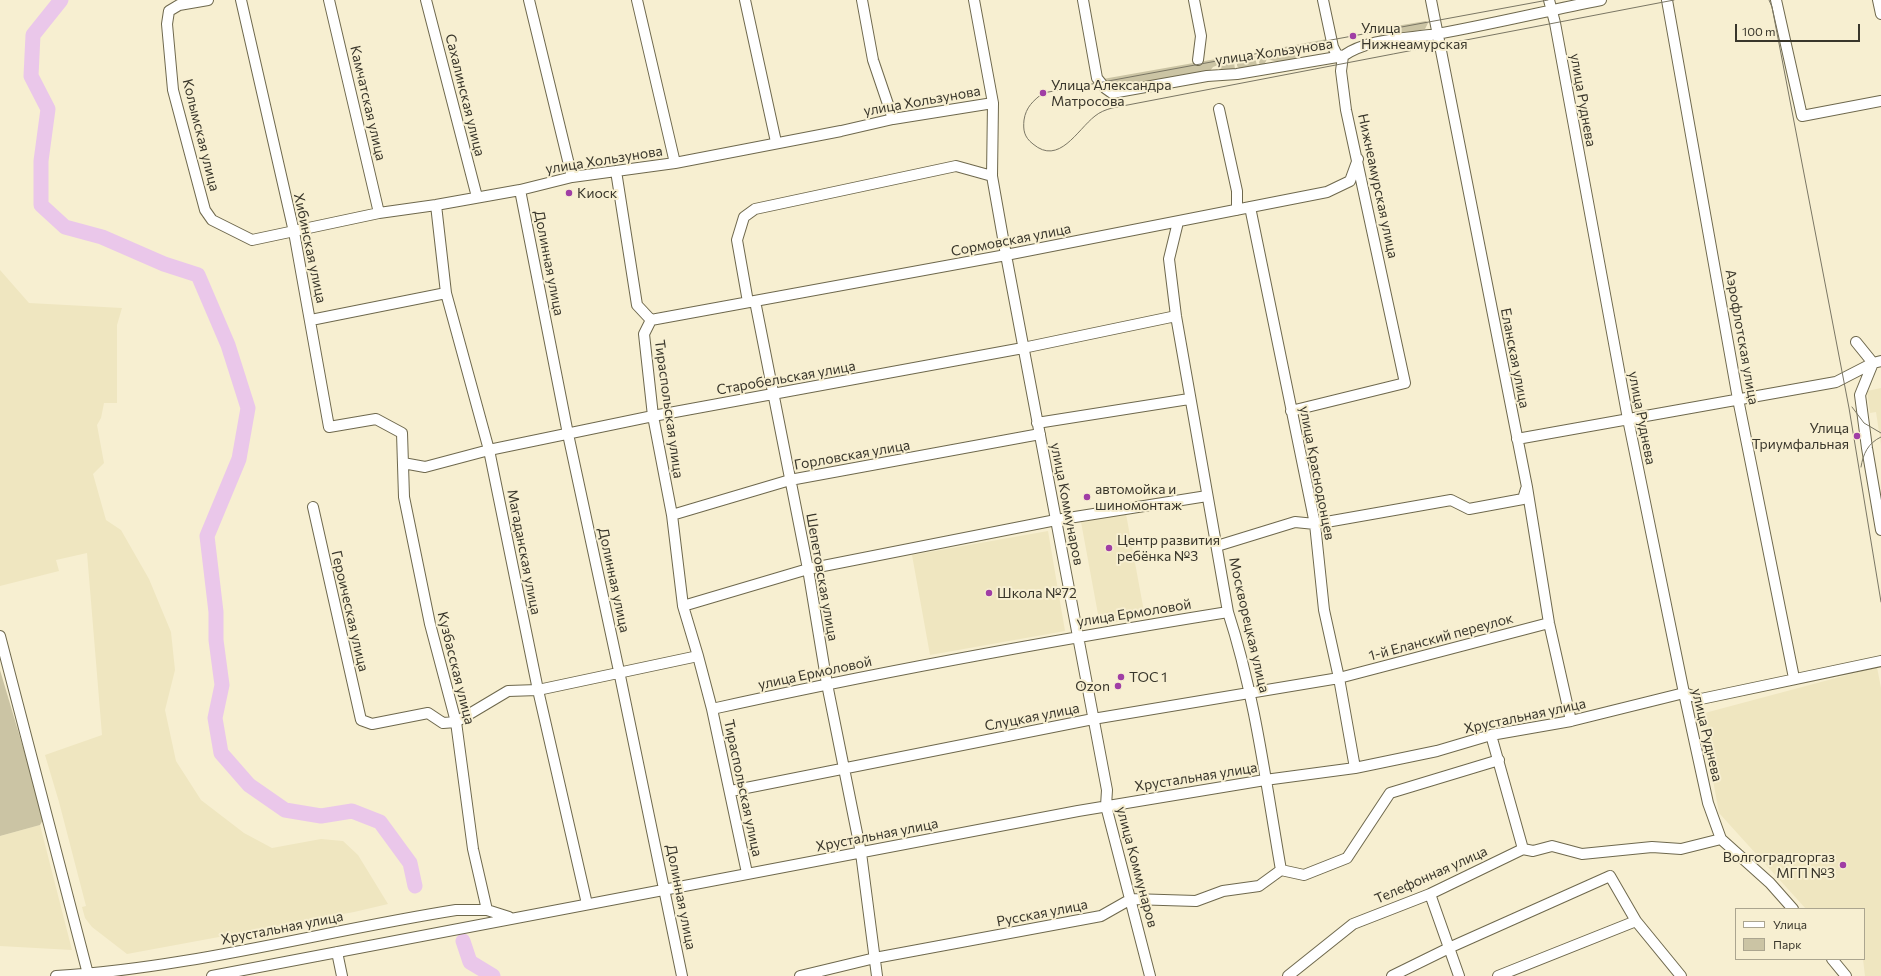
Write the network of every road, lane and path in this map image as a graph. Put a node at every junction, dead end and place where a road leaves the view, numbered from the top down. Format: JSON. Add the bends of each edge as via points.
{"nodes":[{"id":1,"x":208,"y":0,"type":"edge"},
{"id":2,"x":241,"y":0,"type":"edge"},
{"id":3,"x":329,"y":0,"type":"edge"},
{"id":4,"x":426,"y":0,"type":"edge"},
{"id":5,"x":529,"y":0,"type":"edge"},
{"id":6,"x":637,"y":0,"type":"edge"},
{"id":7,"x":745,"y":0,"type":"edge"},
{"id":8,"x":862,"y":0,"type":"edge"},
{"id":9,"x":974,"y":0,"type":"edge"},
{"id":10,"x":1083,"y":0,"type":"edge"},
{"id":11,"x":1194,"y":0,"type":"edge"},
{"id":12,"x":1323,"y":0,"type":"edge"},
{"id":13,"x":1431,"y":0,"type":"edge"},
{"id":14,"x":1601,"y":0,"type":"edge"},
{"id":15,"x":1667,"y":0,"type":"edge"},
{"id":16,"x":1776,"y":0,"type":"edge"},
{"id":17,"x":1878,"y":0,"type":"edge"},
{"id":18,"x":1550,"y":5,"type":"edge"},
{"id":19,"x":1881,"y":14,"type":"edge"},
{"id":20,"x":1437,"y":34,"type":"junction"},
{"id":21,"x":1343,"y":56,"type":"junction"},
{"id":22,"x":1198,"y":60,"type":"dead end"},
{"id":23,"x":1881,"y":101,"type":"edge"},
{"id":24,"x":993,"y":104,"type":"junction"},
{"id":25,"x":1219,"y":109,"type":"dead end"},
{"id":26,"x":893,"y":118,"type":"junction"},
{"id":27,"x":776,"y":142,"type":"junction"},
{"id":28,"x":1358,"y":160,"type":"junction"},
{"id":29,"x":676,"y":163,"type":"junction"},
{"id":30,"x":616,"y":172,"type":"junction"},
{"id":31,"x":992,"y":176,"type":"junction"},
{"id":32,"x":572,"y":177,"type":"junction"},
{"id":33,"x":520,"y":190,"type":"junction"},
{"id":34,"x":477,"y":196,"type":"junction"},
{"id":35,"x":436,"y":205,"type":"junction"},
{"id":36,"x":1250,"y":207,"type":"junction"},
{"id":37,"x":205,"y":210,"type":"joint"},
{"id":38,"x":1237,"y":210,"type":"junction"},
{"id":39,"x":379,"y":212,"type":"junction"},
{"id":40,"x":1178,"y":222,"type":"junction"},
{"id":41,"x":294,"y":232,"type":"junction"},
{"id":42,"x":1006,"y":255,"type":"junction"},
{"id":43,"x":446,"y":292,"type":"junction"},
{"id":44,"x":752,"y":302,"type":"junction"},
{"id":45,"x":1176,"y":316,"type":"junction"},
{"id":46,"x":310,"y":320,"type":"junction"},
{"id":47,"x":651,"y":320,"type":"junction"},
{"id":48,"x":1856,"y":342,"type":"dead end"},
{"id":49,"x":1023,"y":348,"type":"junction"},
{"id":50,"x":1877,"y":362,"type":"edge"},
{"id":51,"x":774,"y":395,"type":"junction"},
{"id":52,"x":1189,"y":398,"type":"junction"},
{"id":53,"x":1738,"y":399,"type":"junction"},
{"id":54,"x":1291,"y":411,"type":"junction"},
{"id":55,"x":653,"y":416,"type":"junction"},
{"id":56,"x":1628,"y":419,"type":"junction"},
{"id":57,"x":1038,"y":423,"type":"junction"},
{"id":58,"x":402,"y":433,"type":"joint"},
{"id":59,"x":568,"y":434,"type":"junction"},
{"id":60,"x":1040,"y":434,"type":"junction"},
{"id":61,"x":1516,"y":439,"type":"junction"},
{"id":62,"x":489,"y":450,"type":"junction"},
{"id":63,"x":403,"y":464,"type":"junction"},
{"id":64,"x":790,"y":480,"type":"junction"},
{"id":65,"x":1527,"y":487,"type":"junction"},
{"id":66,"x":1207,"y":496,"type":"junction"},
{"id":67,"x":312,"y":507,"type":"dead end"},
{"id":68,"x":672,"y":515,"type":"junction"},
{"id":69,"x":1056,"y":520,"type":"junction"},
{"id":70,"x":1315,"y":524,"type":"junction"},
{"id":71,"x":1881,"y":530,"type":"edge"},
{"id":72,"x":1217,"y":546,"type":"junction"},
{"id":73,"x":808,"y":569,"type":"junction"},
{"id":74,"x":683,"y":606,"type":"junction"},
{"id":75,"x":1228,"y":612,"type":"junction"},
{"id":76,"x":1549,"y":624,"type":"junction"},
{"id":77,"x":0,"y":636,"type":"edge"},
{"id":78,"x":1078,"y":636,"type":"junction"},
{"id":79,"x":698,"y":656,"type":"junction"},
{"id":80,"x":1881,"y":661,"type":"edge"},
{"id":81,"x":620,"y":671,"type":"junction"},
{"id":82,"x":1340,"y":678,"type":"junction"},
{"id":83,"x":1794,"y":678,"type":"junction"},
{"id":84,"x":826,"y":684,"type":"junction"},
{"id":85,"x":538,"y":690,"type":"junction"},
{"id":86,"x":1250,"y":693,"type":"junction"},
{"id":87,"x":1684,"y":693,"type":"junction"},
{"id":88,"x":712,"y":709,"type":"junction"},
{"id":89,"x":1093,"y":719,"type":"junction"},
{"id":90,"x":1571,"y":721,"type":"junction"},
{"id":91,"x":456,"y":722,"type":"junction"},
{"id":92,"x":1491,"y":735,"type":"junction"},
{"id":93,"x":1499,"y":760,"type":"junction"},
{"id":94,"x":844,"y":767,"type":"junction"},
{"id":95,"x":1355,"y":768,"type":"junction"},
{"id":96,"x":1265,"y":780,"type":"junction"},
{"id":97,"x":731,"y":791,"type":"junction"},
{"id":98,"x":1106,"y":806,"type":"junction"},
{"id":99,"x":1720,"y":839,"type":"junction"},
{"id":100,"x":1523,"y":849,"type":"junction"},
{"id":101,"x":861,"y":853,"type":"junction"},
{"id":102,"x":1281,"y":870,"type":"junction"},
{"id":103,"x":747,"y":873,"type":"junction"},
{"id":104,"x":665,"y":889,"type":"junction"},
{"id":105,"x":1430,"y":894,"type":"junction"},
{"id":106,"x":1131,"y":899,"type":"junction"},
{"id":107,"x":587,"y":904,"type":"junction"},
{"id":108,"x":1792,"y":908,"type":"edge"},
{"id":109,"x":487,"y":910,"type":"junction"},
{"id":110,"x":511,"y":918,"type":"junction"},
{"id":111,"x":1636,"y":921,"type":"junction"},
{"id":112,"x":1451,"y":948,"type":"junction"},
{"id":113,"x":337,"y":952,"type":"junction"},
{"id":114,"x":875,"y":958,"type":"junction"},
{"id":115,"x":1833,"y":960,"type":"edge"},
{"id":116,"x":1525,"y":972,"type":"edge"},
{"id":117,"x":88,"y":974,"type":"junction"},
{"id":118,"x":56,"y":976,"type":"edge"},
{"id":119,"x":212,"y":976,"type":"edge"},
{"id":120,"x":342,"y":976,"type":"edge"},
{"id":121,"x":682,"y":976,"type":"edge"},
{"id":122,"x":800,"y":976,"type":"edge"},
{"id":123,"x":877,"y":976,"type":"edge"},
{"id":124,"x":1150,"y":976,"type":"edge"},
{"id":125,"x":1288,"y":976,"type":"edge"},
{"id":126,"x":1392,"y":976,"type":"edge"},
{"id":127,"x":1459,"y":976,"type":"edge"},
{"id":128,"x":1498,"y":976,"type":"edge"},
{"id":129,"x":1681,"y":976,"type":"edge"},
{"id":130,"x":1846,"y":976,"type":"edge"}],
"edges":[{"from":1,"to":37,"type":"street","name":"Колымская улица","via":[[179,5],[169,11],[167,24],[173,90]]},
{"from":2,"to":41,"type":"street","name":"Хибинская улица"},
{"from":3,"to":39,"type":"street","name":"Камчатская улица"},
{"from":4,"to":34,"type":"street","name":"Сахалинская улица"},
{"from":5,"to":32,"type":"street"},
{"from":6,"to":29,"type":"street"},
{"from":7,"to":27,"type":"street"},
{"from":8,"to":26,"type":"street","via":[[873,60]]},
{"from":9,"to":24,"type":"street"},
{"from":10,"to":21,"type":"street","name":"улица Хользунова","via":[[1097,78],[1112,93]]},
{"from":11,"to":22,"type":"street","via":[[1201,36]]},
{"from":12,"to":21,"type":"street","via":[[1333,47],[1337,55]]},
{"from":13,"to":20,"type":"street","name":"Еланская улица"},
{"from":14,"to":18,"type":"street","name":"улица Хользунова"},
{"from":15,"to":53,"type":"street","name":"Аэрофлотская улица"},
{"from":16,"to":23,"type":"street","via":[[1802,116]]},
{"from":17,"to":19,"type":"street"},
{"from":18,"to":20,"type":"street","name":"улица Хользунова"},
{"from":18,"to":56,"type":"street","name":"улица Руднева"},
{"from":20,"to":21,"type":"street","name":"улица Хользунова","via":[[1389,40],[1352,50]]},
{"from":20,"to":61,"type":"street","name":"Еланская улица"},
{"from":21,"to":28,"type":"street","name":"Нижнеамурская улица","via":[[1341,71],[1346,110]]},
{"from":24,"to":26,"type":"street","name":"улица Хользунова"},
{"from":24,"to":31,"type":"street","name":"улица Коммунаров"},
{"from":25,"to":38,"type":"street","via":[[1237,191]]},
{"from":26,"to":27,"type":"street","name":"улица Хользунова","via":[[841,131]]},
{"from":27,"to":29,"type":"street","name":"улица Хользунова"},
{"from":28,"to":36,"type":"street","name":"Сормовская улица","via":[[1350,181],[1327,192]]},
{"from":28,"to":54,"type":"street","name":"Нижнеамурская улица","via":[[1405,383]]},
{"from":29,"to":30,"type":"street","name":"улица Хользунова"},
{"from":30,"to":32,"type":"street","name":"улица Хользунова"},
{"from":30,"to":47,"type":"street","via":[[637,305]]},
{"from":31,"to":42,"type":"street","name":"улица Коммунаров"},
{"from":31,"to":44,"type":"street","name":"Шепетовская улица","via":[[956,166],[755,209],[744,217],[737,240]]},
{"from":32,"to":33,"type":"street","name":"улица Хользунова"},
{"from":33,"to":34,"type":"street","name":"улица Хользунова"},
{"from":33,"to":59,"type":"street","name":"Долинная улица"},
{"from":34,"to":35,"type":"street","name":"улица Хользунова"},
{"from":35,"to":39,"type":"street","name":"улица Хользунова"},
{"from":35,"to":43,"type":"street","name":"Магаданская улица"},
{"from":36,"to":38,"type":"street","name":"Сормовская улица"},
{"from":36,"to":54,"type":"street","name":"улица Краснодонцев"},
{"from":37,"to":41,"type":"street","name":"улица Хользунова","via":[[212,220],[252,240]]},
{"from":38,"to":40,"type":"street","name":"Сормовская улица"},
{"from":39,"to":41,"type":"street","name":"улица Хользунова"},
{"from":40,"to":42,"type":"street","name":"Сормовская улица"},
{"from":40,"to":45,"type":"street","name":"Москворецкая улица","via":[[1169,259]]},
{"from":41,"to":46,"type":"street","name":"Хибинская улица"},
{"from":42,"to":44,"type":"street","name":"Сормовская улица"},
{"from":42,"to":49,"type":"street","name":"улица Коммунаров"},
{"from":43,"to":46,"type":"street"},
{"from":43,"to":62,"type":"street","name":"Магаданская улица"},
{"from":44,"to":47,"type":"street","name":"Сормовская улица"},
{"from":44,"to":51,"type":"street","name":"Шепетовская улица"},
{"from":45,"to":49,"type":"street","name":"Старобельская улица"},
{"from":45,"to":52,"type":"street","name":"Москворецкая улица"},
{"from":46,"to":58,"type":"street","name":"Хибинская улица","via":[[329,427],[376,419]]},
{"from":47,"to":55,"type":"street","name":"Тираспольская улица","via":[[644,334]]},
{"from":48,"to":50,"type":"street"},
{"from":49,"to":51,"type":"street","name":"Старобельская улица"},
{"from":49,"to":57,"type":"street","name":"улица Коммунаров"},
{"from":50,"to":53,"type":"street","via":[[1836,382]]},
{"from":50,"to":71,"type":"street","via":[[1860,395]]},
{"from":51,"to":55,"type":"street","name":"Старобельская улица"},
{"from":51,"to":64,"type":"street","name":"Шепетовская улица"},
{"from":52,"to":57,"type":"street"},
{"from":52,"to":66,"type":"street","name":"Москворецкая улица"},
{"from":53,"to":56,"type":"street"},
{"from":53,"to":83,"type":"street","name":"Аэрофлотская улица"},
{"from":54,"to":70,"type":"street","name":"улица Краснодонцев"},
{"from":55,"to":59,"type":"street","name":"Старобельская улица"},
{"from":55,"to":68,"type":"street","name":"Тираспольская улица"},
{"from":56,"to":61,"type":"street"},
{"from":56,"to":87,"type":"street","name":"улица Руднева"},
{"from":57,"to":60,"type":"street","name":"улица Коммунаров"},
{"from":58,"to":63,"type":"street","name":"Кузбасская улица"},
{"from":59,"to":62,"type":"street","name":"Старобельская улица"},
{"from":59,"to":81,"type":"street","name":"Долинная улица"},
{"from":60,"to":64,"type":"street","name":"Горловская улица"},
{"from":60,"to":69,"type":"street","name":"улица Коммунаров"},
{"from":61,"to":65,"type":"street","name":"Еланская улица"},
{"from":62,"to":63,"type":"street","name":"Старобельская улица","via":[[425,466]]},
{"from":62,"to":85,"type":"street","name":"Магаданская улица"},
{"from":63,"to":91,"type":"street","name":"Кузбасская улица","via":[[404,497],[429,617]]},
{"from":64,"to":68,"type":"street","name":"Горловская улица"},
{"from":64,"to":73,"type":"street","name":"Шепетовская улица"},
{"from":65,"to":70,"type":"street","via":[[1523,499],[1469,509],[1451,500]]},
{"from":65,"to":76,"type":"street","name":"Еланская улица"},
{"from":66,"to":69,"type":"street"},
{"from":66,"to":72,"type":"street","name":"Москворецкая улица"},
{"from":67,"to":91,"type":"street","name":"Героическая улица","via":[[360,720],[372,724],[428,713],[443,723]]},
{"from":68,"to":74,"type":"street","name":"Тираспольская улица"},
{"from":69,"to":73,"type":"street"},
{"from":69,"to":78,"type":"street","name":"улица Коммунаров"},
{"from":70,"to":72,"type":"street","via":[[1295,522]]},
{"from":70,"to":82,"type":"street","name":"улица Краснодонцев","via":[[1324,610]]},
{"from":72,"to":75,"type":"street","name":"Москворецкая улица"},
{"from":73,"to":74,"type":"street"},
{"from":73,"to":84,"type":"street","name":"Шепетовская улица"},
{"from":74,"to":79,"type":"street","name":"Тираспольская улица"},
{"from":75,"to":78,"type":"street","name":"улица Ермоловой"},
{"from":75,"to":86,"type":"street","name":"Москворецкая улица","via":[[1241,651]]},
{"from":76,"to":82,"type":"street","name":"1-й Еланский переулок"},
{"from":76,"to":90,"type":"street","name":"Еланская улица"},
{"from":77,"to":117,"type":"street"},
{"from":78,"to":84,"type":"street","name":"улица Ермоловой"},
{"from":78,"to":89,"type":"street","name":"улица Коммунаров"},
{"from":79,"to":81,"type":"street"},
{"from":79,"to":88,"type":"street"},
{"from":80,"to":83,"type":"street"},
{"from":81,"to":85,"type":"street"},
{"from":81,"to":104,"type":"street","name":"Долинная улица"},
{"from":82,"to":86,"type":"street","name":"Слуцкая улица"},
{"from":82,"to":95,"type":"street","name":"улица Краснодонцев"},
{"from":83,"to":87,"type":"street","via":[[1701,699]]},
{"from":84,"to":88,"type":"street","name":"улица Ермоловой"},
{"from":84,"to":94,"type":"street","name":"Шепетовская улица"},
{"from":85,"to":91,"type":"street","via":[[508,691]]},
{"from":85,"to":107,"type":"street","name":"Магаданская улица"},
{"from":86,"to":89,"type":"street","name":"Слуцкая улица"},
{"from":86,"to":96,"type":"street","name":"Москворецкая улица"},
{"from":87,"to":90,"type":"street","name":"Хрустальная улица"},
{"from":87,"to":99,"type":"street","name":"улица Руднева","via":[[1708,803]]},
{"from":88,"to":97,"type":"street","name":"Тираспольская улица"},
{"from":89,"to":94,"type":"street","name":"Слуцкая улица"},
{"from":89,"to":98,"type":"street","name":"улица Коммунаров","via":[[1107,790]]},
{"from":90,"to":92,"type":"street","name":"Хрустальная улица"},
{"from":91,"to":109,"type":"street","name":"Кузбасская улица","via":[[474,849]]},
{"from":92,"to":93,"type":"street"},
{"from":92,"to":95,"type":"street","name":"Хрустальная улица","via":[[1438,751]]},
{"from":93,"to":100,"type":"street"},
{"from":93,"to":102,"type":"street","via":[[1390,793],[1347,858],[1304,875]]},
{"from":94,"to":97,"type":"street","name":"Слуцкая улица"},
{"from":94,"to":101,"type":"street","name":"Шепетовская улица"},
{"from":95,"to":96,"type":"street","name":"Хрустальная улица"},
{"from":96,"to":98,"type":"street","name":"Хрустальная улица"},
{"from":96,"to":102,"type":"street","name":"Москворецкая улица"},
{"from":97,"to":103,"type":"street","name":"Тираспольская улица"},
{"from":98,"to":101,"type":"street","name":"Хрустальная улица"},
{"from":98,"to":106,"type":"street","name":"улица Коммунаров"},
{"from":99,"to":100,"type":"street","name":"Телефонная улица","via":[[1681,849],[1652,847],[1582,854],[1552,846],[1533,851]]},
{"from":99,"to":108,"type":"street","via":[[1770,883]]},
{"from":100,"to":105,"type":"street","name":"Телефонная улица"},
{"from":101,"to":103,"type":"street","name":"Хрустальная улица"},
{"from":101,"to":114,"type":"street","name":"Шепетовская улица"},
{"from":102,"to":106,"type":"street","via":[[1259,886],[1223,891],[1196,901]]},
{"from":103,"to":104,"type":"street","name":"Хрустальная улица"},
{"from":104,"to":107,"type":"street","name":"Хрустальная улица"},
{"from":104,"to":121,"type":"street","name":"Долинная улица"},
{"from":105,"to":112,"type":"street"},
{"from":105,"to":125,"type":"street","name":"Телефонная улица","via":[[1353,924]]},
{"from":106,"to":114,"type":"street","name":"Русская улица","via":[[1101,916]]},
{"from":106,"to":124,"type":"street","name":"улица Коммунаров"},
{"from":107,"to":110,"type":"street","name":"Хрустальная улица"},
{"from":109,"to":110,"type":"street","name":"Хрустальная улица"},
{"from":109,"to":117,"type":"street","name":"Хрустальная улица","via":[[456,910],[169,963]]},
{"from":110,"to":113,"type":"street","name":"Хрустальная улица"},
{"from":111,"to":112,"type":"street","via":[[1610,876]]},
{"from":111,"to":116,"type":"street"},
{"from":111,"to":129,"type":"street"},
{"from":112,"to":126,"type":"street"},
{"from":112,"to":127,"type":"street"},
{"from":113,"to":119,"type":"street","name":"Хрустальная улица"},
{"from":113,"to":120,"type":"street"},
{"from":114,"to":122,"type":"street","name":"Русская улица"},
{"from":114,"to":123,"type":"street","name":"Шепетовская улица"},
{"from":115,"to":130,"type":"street"},
{"from":116,"to":128,"type":"street"},
{"from":117,"to":118,"type":"street","name":"Хрустальная улица"}]}
